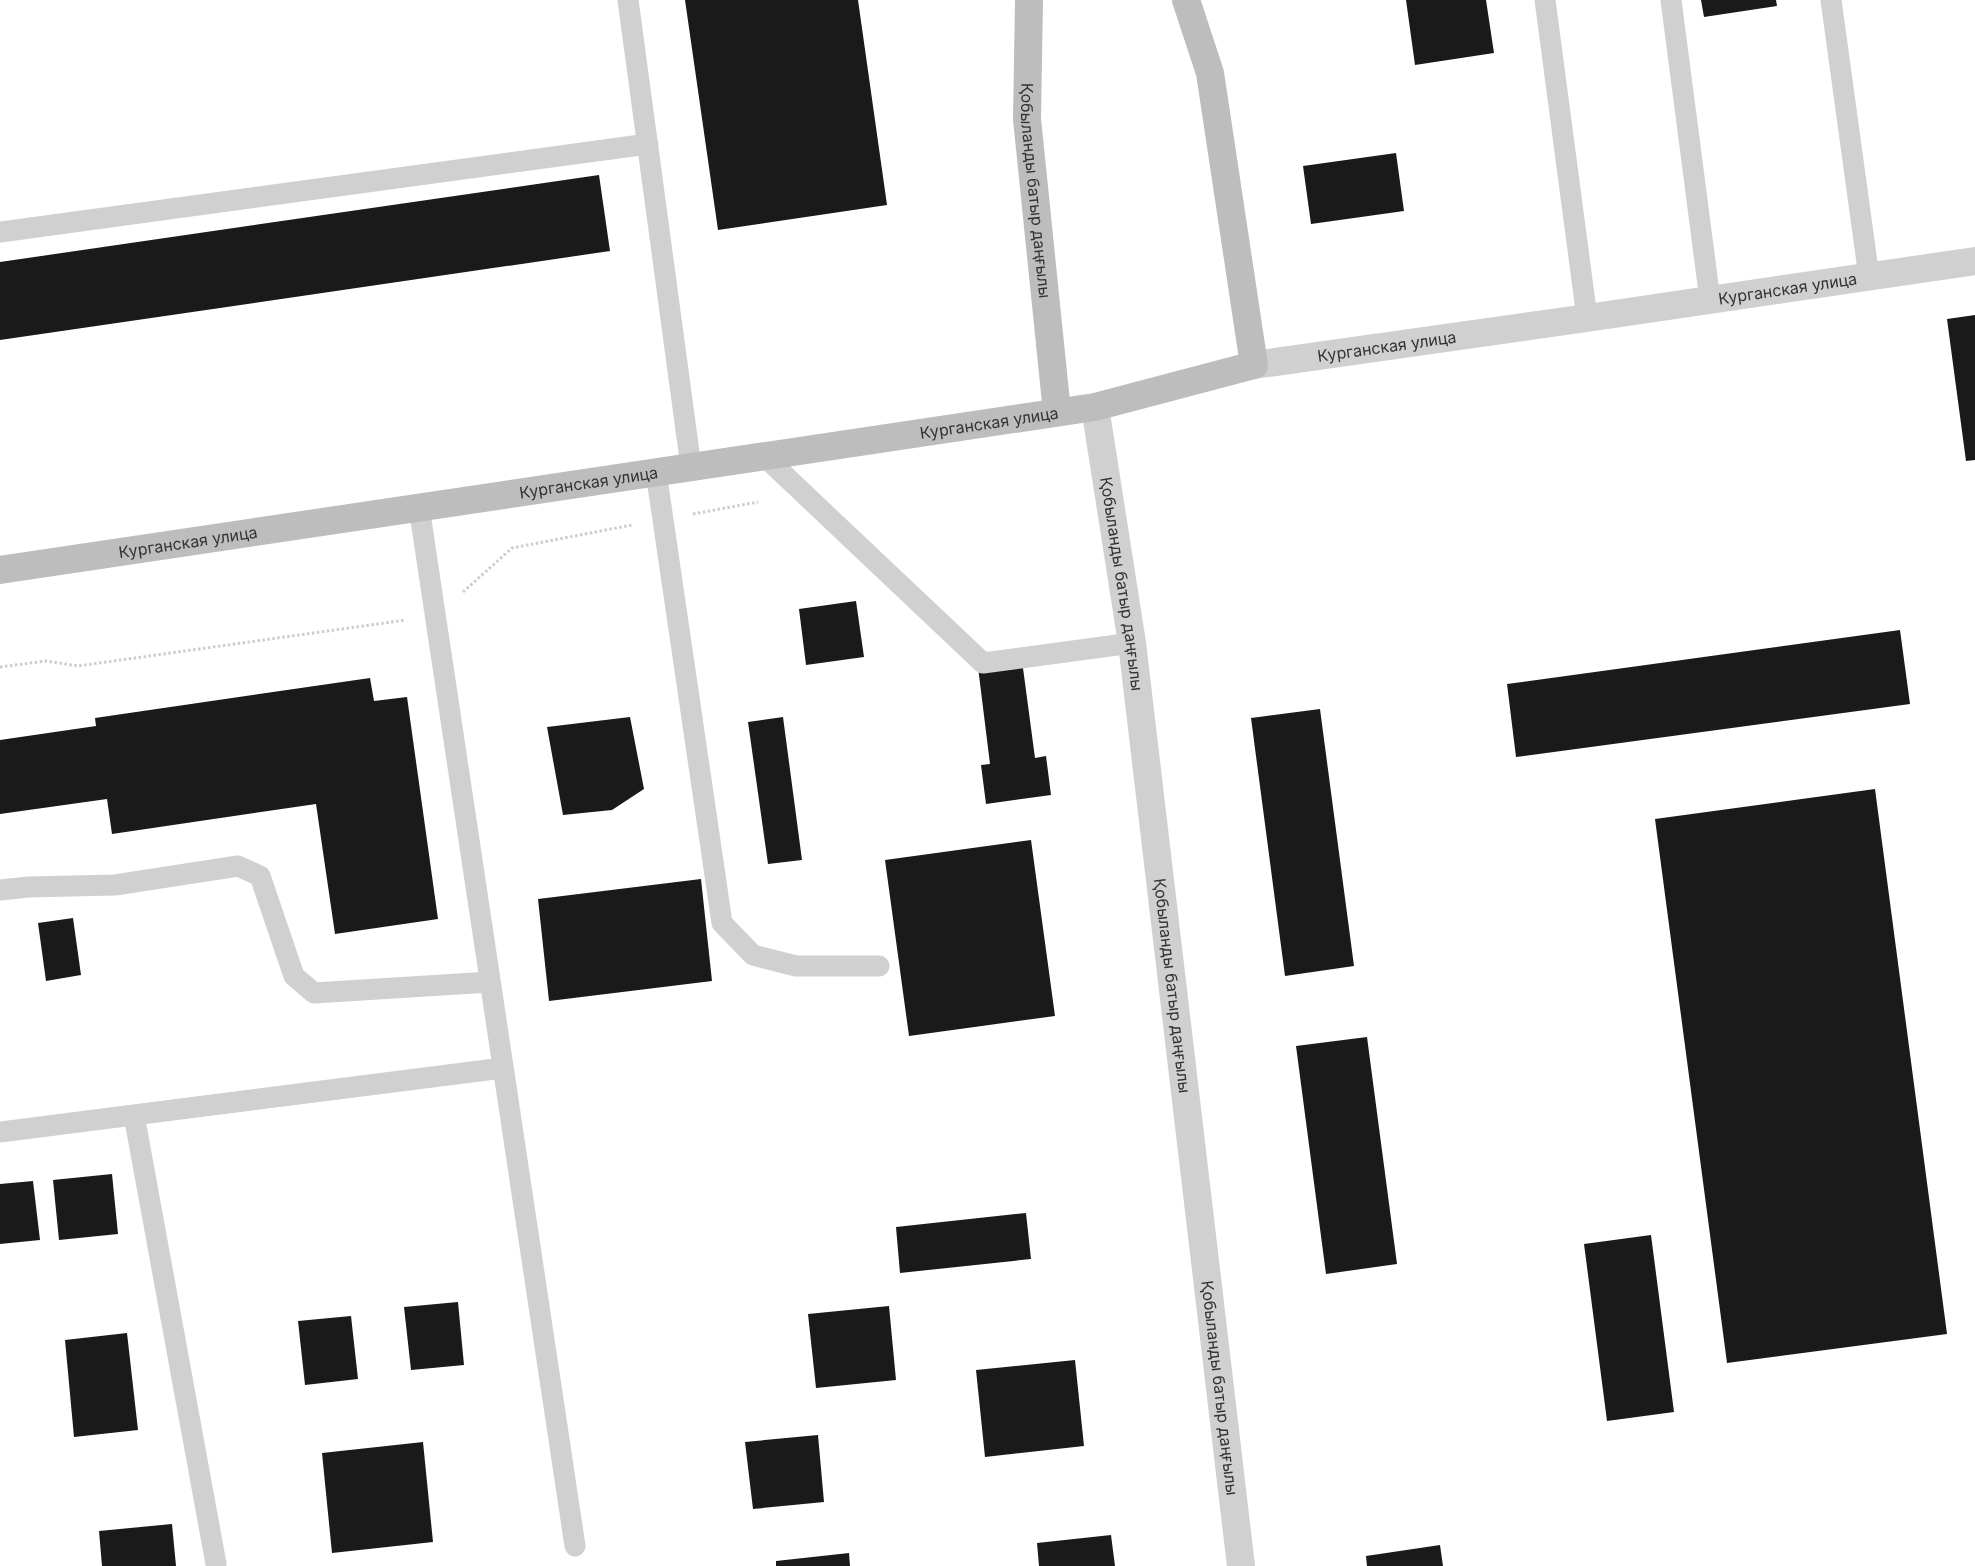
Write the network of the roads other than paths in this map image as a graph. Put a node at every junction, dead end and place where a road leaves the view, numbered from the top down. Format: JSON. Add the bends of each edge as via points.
{"nodes":[{"id":1,"x":628,"y":0,"type":"edge"},
{"id":2,"x":1028,"y":0,"type":"edge"},
{"id":3,"x":1186,"y":0,"type":"edge"},
{"id":4,"x":1544,"y":0,"type":"edge"},
{"id":5,"x":1671,"y":0,"type":"edge"},
{"id":6,"x":1831,"y":0,"type":"edge"},
{"id":7,"x":648,"y":144,"type":"junction"},
{"id":8,"x":0,"y":232,"type":"edge"},
{"id":9,"x":1975,"y":261,"type":"edge"},
{"id":10,"x":1869,"y":277,"type":"junction"},
{"id":11,"x":1710,"y":300,"type":"junction"},
{"id":12,"x":1587,"y":318,"type":"junction"},
{"id":13,"x":1254,"y":365,"type":"junction"},
{"id":14,"x":1095,"y":406,"type":"junction"},
{"id":15,"x":1057,"y":412,"type":"junction"},
{"id":16,"x":764,"y":456,"type":"junction"},
{"id":17,"x":691,"y":467,"type":"junction"},
{"id":18,"x":656,"y":472,"type":"junction"},
{"id":19,"x":419,"y":507,"type":"junction"},
{"id":20,"x":0,"y":570,"type":"edge"},
{"id":21,"x":1132,"y":643,"type":"junction"},
{"id":22,"x":0,"y":890,"type":"edge"},
{"id":23,"x":879,"y":966,"type":"dead end"},
{"id":24,"x":490,"y":982,"type":"junction"},
{"id":25,"x":503,"y":1068,"type":"junction"},
{"id":26,"x":134,"y":1115,"type":"junction"},
{"id":27,"x":0,"y":1132,"type":"edge"},
{"id":28,"x":575,"y":1546,"type":"dead end"},
{"id":29,"x":216,"y":1564,"type":"dead end"},
{"id":30,"x":1241,"y":1566,"type":"edge"}],
"edges":[{"from":1,"to":7,"type":"lane"},
{"from":2,"to":15,"type":"street","name":"Қобыланды батыр даңғылы","via":[[1027,119]]},
{"from":3,"to":13,"type":"street","via":[[1210,73]]},
{"from":4,"to":12,"type":"lane"},
{"from":5,"to":11,"type":"lane"},
{"from":6,"to":10,"type":"lane"},
{"from":7,"to":8,"type":"lane"},
{"from":7,"to":17,"type":"lane"},
{"from":9,"to":10,"type":"street","name":"Курганская улица"},
{"from":10,"to":11,"type":"street","name":"Курганская улица"},
{"from":11,"to":12,"type":"street","name":"Курганская улица"},
{"from":12,"to":13,"type":"street","name":"Курганская улица"},
{"from":13,"to":14,"type":"street","name":"Курганская улица"},
{"from":14,"to":15,"type":"street","name":"Курганская улица"},
{"from":14,"to":21,"type":"street","name":"Қобыланды батыр даңғылы"},
{"from":15,"to":16,"type":"street","name":"Курганская улица"},
{"from":16,"to":17,"type":"street","name":"Курганская улица"},
{"from":16,"to":21,"type":"lane","via":[[982,662]]},
{"from":17,"to":18,"type":"street","name":"Курганская улица"},
{"from":18,"to":19,"type":"street","name":"Курганская улица"},
{"from":18,"to":23,"type":"lane","via":[[722,923],[753,955],[796,966]]},
{"from":19,"to":20,"type":"street","name":"Курганская улица"},
{"from":19,"to":24,"type":"lane"},
{"from":21,"to":30,"type":"street","name":"Қобыланды батыр даңғылы"},
{"from":22,"to":24,"type":"lane","via":[[116,885],[238,866],[260,876],[294,976],[314,993]]},
{"from":24,"to":25,"type":"lane"},
{"from":25,"to":26,"type":"lane"},
{"from":25,"to":28,"type":"lane"},
{"from":26,"to":27,"type":"lane"},
{"from":26,"to":29,"type":"lane"}]}
